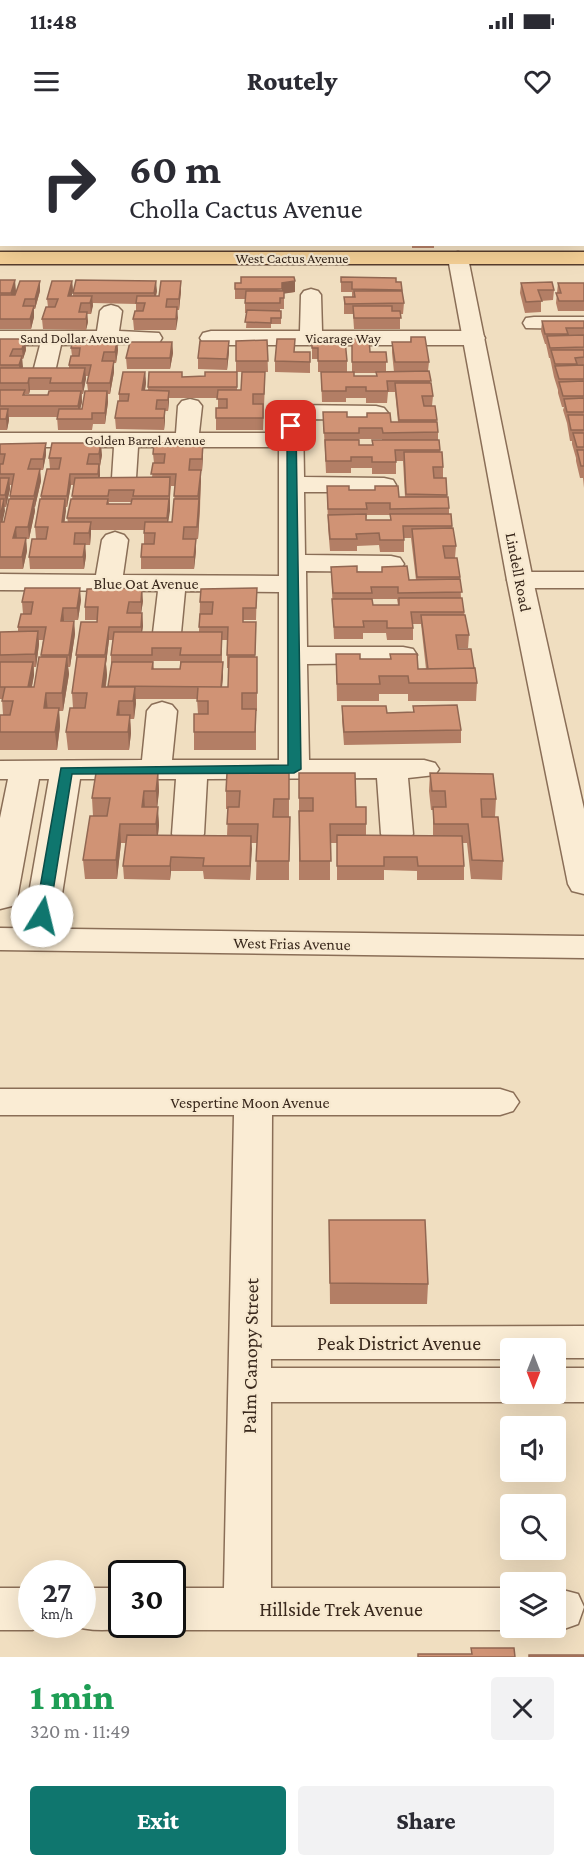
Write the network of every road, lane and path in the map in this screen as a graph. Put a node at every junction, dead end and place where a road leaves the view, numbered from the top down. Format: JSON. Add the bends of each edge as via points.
{"nodes":[{"id":1,"x":0,"y":258,"type":"edge"},
{"id":2,"x":584,"y":258,"type":"edge"},
{"id":3,"x":460,"y":266,"type":"junction"},
{"id":4,"x":0,"y":274,"type":"edge"},
{"id":5,"x":584,"y":275,"type":"edge"},
{"id":6,"x":311,"y":295,"type":"dead end"},
{"id":7,"x":111,"y":311,"type":"dead end"},
{"id":8,"x":534,"y":322,"type":"dead end"},
{"id":9,"x":584,"y":323,"type":"edge"},
{"id":10,"x":0,"y":338,"type":"edge"},
{"id":11,"x":52,"y":338,"type":"junction"},
{"id":12,"x":107,"y":338,"type":"junction"},
{"id":13,"x":150,"y":338,"type":"dead end"},
{"id":14,"x":211,"y":338,"type":"edge"},
{"id":15,"x":311,"y":338,"type":"junction"},
{"id":16,"x":474,"y":338,"type":"junction"},
{"id":17,"x":44,"y":372,"type":"edge"},
{"id":18,"x":190,"y":406,"type":"dead end"},
{"id":19,"x":376,"y":413,"type":"edge"},
{"id":20,"x":0,"y":440,"type":"edge"},
{"id":21,"x":127,"y":440,"type":"junction"},
{"id":22,"x":187,"y":440,"type":"junction"},
{"id":23,"x":291,"y":440,"type":"junction"},
{"id":24,"x":124,"y":478,"type":"edge"},
{"id":25,"x":291,"y":484,"type":"junction"},
{"id":26,"x":384,"y":485,"type":"edge"},
{"id":27,"x":115,"y":540,"type":"dead end"},
{"id":28,"x":391,"y":564,"type":"edge"},
{"id":29,"x":292,"y":574,"type":"junction"},
{"id":30,"x":520,"y":580,"type":"junction"},
{"id":31,"x":584,"y":580,"type":"edge"},
{"id":32,"x":0,"y":582,"type":"edge"},
{"id":33,"x":108,"y":583,"type":"junction"},
{"id":34,"x":172,"y":583,"type":"junction"},
{"id":35,"x":167,"y":633,"type":"edge"},
{"id":36,"x":403,"y":655,"type":"edge"},
{"id":37,"x":293,"y":656,"type":"junction"},
{"id":38,"x":162,"y":711,"type":"dead end"},
{"id":39,"x":156,"y":769,"type":"junction"},
{"id":40,"x":192,"y":769,"type":"junction"},
{"id":41,"x":294,"y":769,"type":"junction"},
{"id":42,"x":392,"y":769,"type":"junction"},
{"id":43,"x":424,"y":769,"type":"dead end"},
{"id":44,"x":12,"y":770,"type":"edge"},
{"id":45,"x":66,"y":770,"type":"junction"},
{"id":46,"x":188,"y":834,"type":"edge"},
{"id":47,"x":397,"y":834,"type":"edge"},
{"id":48,"x":584,"y":884,"type":"edge"},
{"id":49,"x":0,"y":899,"type":"edge"},
{"id":50,"x":0,"y":939,"type":"edge"},
{"id":51,"x":38,"y":939,"type":"junction"},
{"id":52,"x":584,"y":947,"type":"edge"},
{"id":53,"x":0,"y":1102,"type":"edge"},
{"id":54,"x":254,"y":1102,"type":"junction"},
{"id":55,"x":500,"y":1102,"type":"dead end"},
{"id":56,"x":584,"y":1342,"type":"edge"},
{"id":57,"x":251,"y":1343,"type":"junction"},
{"id":58,"x":584,"y":1384,"type":"edge"},
{"id":59,"x":250,"y":1385,"type":"junction"},
{"id":60,"x":500,"y":1385,"type":"edge"},
{"id":61,"x":566,"y":1385,"type":"edge"},
{"id":62,"x":0,"y":1609,"type":"edge"},
{"id":63,"x":18,"y":1609,"type":"edge"},
{"id":64,"x":186,"y":1609,"type":"edge"},
{"id":65,"x":247,"y":1609,"type":"junction"},
{"id":66,"x":500,"y":1609,"type":"edge"}],
"edges":[{"from":1,"to":3,"type":"main road","name":"West Cactus Avenue"},
{"from":2,"to":3,"type":"main road","name":"West Cactus Avenue"},
{"from":3,"to":4,"type":"main road","name":"West Cactus Avenue"},
{"from":3,"to":5,"type":"main road","name":"West Cactus Avenue"},
{"from":3,"to":16,"type":"street","name":"Lindell Road"},
{"from":6,"to":15,"type":"street"},
{"from":7,"to":12,"type":"street"},
{"from":8,"to":9,"type":"street"},
{"from":10,"to":11,"type":"street","name":"Sand Dollar Avenue"},
{"from":11,"to":12,"type":"street","name":"Sand Dollar Avenue"},
{"from":11,"to":17,"type":"street"},
{"from":12,"to":13,"type":"street","name":"Sand Dollar Avenue"},
{"from":14,"to":15,"type":"street","name":"Vicarage Way"},
{"from":15,"to":16,"type":"street","name":"Vicarage Way"},
{"from":16,"to":30,"type":"street","name":"Lindell Road"},
{"from":18,"to":22,"type":"street"},
{"from":19,"to":23,"type":"street","via":[[291,412]]},
{"from":20,"to":21,"type":"street","name":"Golden Barrel Avenue","via":[[28,433]]},
{"from":21,"to":22,"type":"street","name":"Golden Barrel Avenue"},
{"from":21,"to":24,"type":"street"},
{"from":22,"to":23,"type":"street","name":"Golden Barrel Avenue"},
{"from":23,"to":25,"type":"street"},
{"from":25,"to":26,"type":"street"},
{"from":25,"to":29,"type":"street"},
{"from":27,"to":33,"type":"street"},
{"from":28,"to":29,"type":"street","name":"Blue Oat Avenue"},
{"from":29,"to":34,"type":"street","name":"Blue Oat Avenue"},
{"from":29,"to":37,"type":"street"},
{"from":30,"to":31,"type":"street"},
{"from":30,"to":48,"type":"street","name":"Lindell Road"},
{"from":32,"to":33,"type":"street","name":"Blue Oat Avenue"},
{"from":33,"to":34,"type":"street","name":"Blue Oat Avenue"},
{"from":34,"to":35,"type":"street"},
{"from":36,"to":37,"type":"street"},
{"from":37,"to":41,"type":"street"},
{"from":38,"to":39,"type":"street"},
{"from":39,"to":40,"type":"street"},
{"from":39,"to":45,"type":"street"},
{"from":40,"to":41,"type":"street"},
{"from":40,"to":46,"type":"street"},
{"from":41,"to":42,"type":"street"},
{"from":42,"to":43,"type":"street"},
{"from":42,"to":47,"type":"street"},
{"from":44,"to":45,"type":"street"},
{"from":44,"to":49,"type":"street"},
{"from":45,"to":51,"type":"street"},
{"from":50,"to":51,"type":"street","name":"West Frias Avenue"},
{"from":51,"to":52,"type":"street","name":"West Frias Avenue"},
{"from":53,"to":54,"type":"street","name":"Vespertine Moon Avenue"},
{"from":54,"to":55,"type":"street","name":"Vespertine Moon Avenue"},
{"from":54,"to":57,"type":"street","name":"Palm Canopy Street"},
{"from":56,"to":57,"type":"street","name":"Peak District Avenue"},
{"from":57,"to":59,"type":"street","name":"Palm Canopy Street"},
{"from":58,"to":61,"type":"street"},
{"from":59,"to":60,"type":"street"},
{"from":59,"to":65,"type":"street","name":"Palm Canopy Street"},
{"from":62,"to":63,"type":"street"},
{"from":64,"to":65,"type":"street","name":"Hillside Trek Avenue"},
{"from":65,"to":66,"type":"street","name":"Hillside Trek Avenue"}]}
